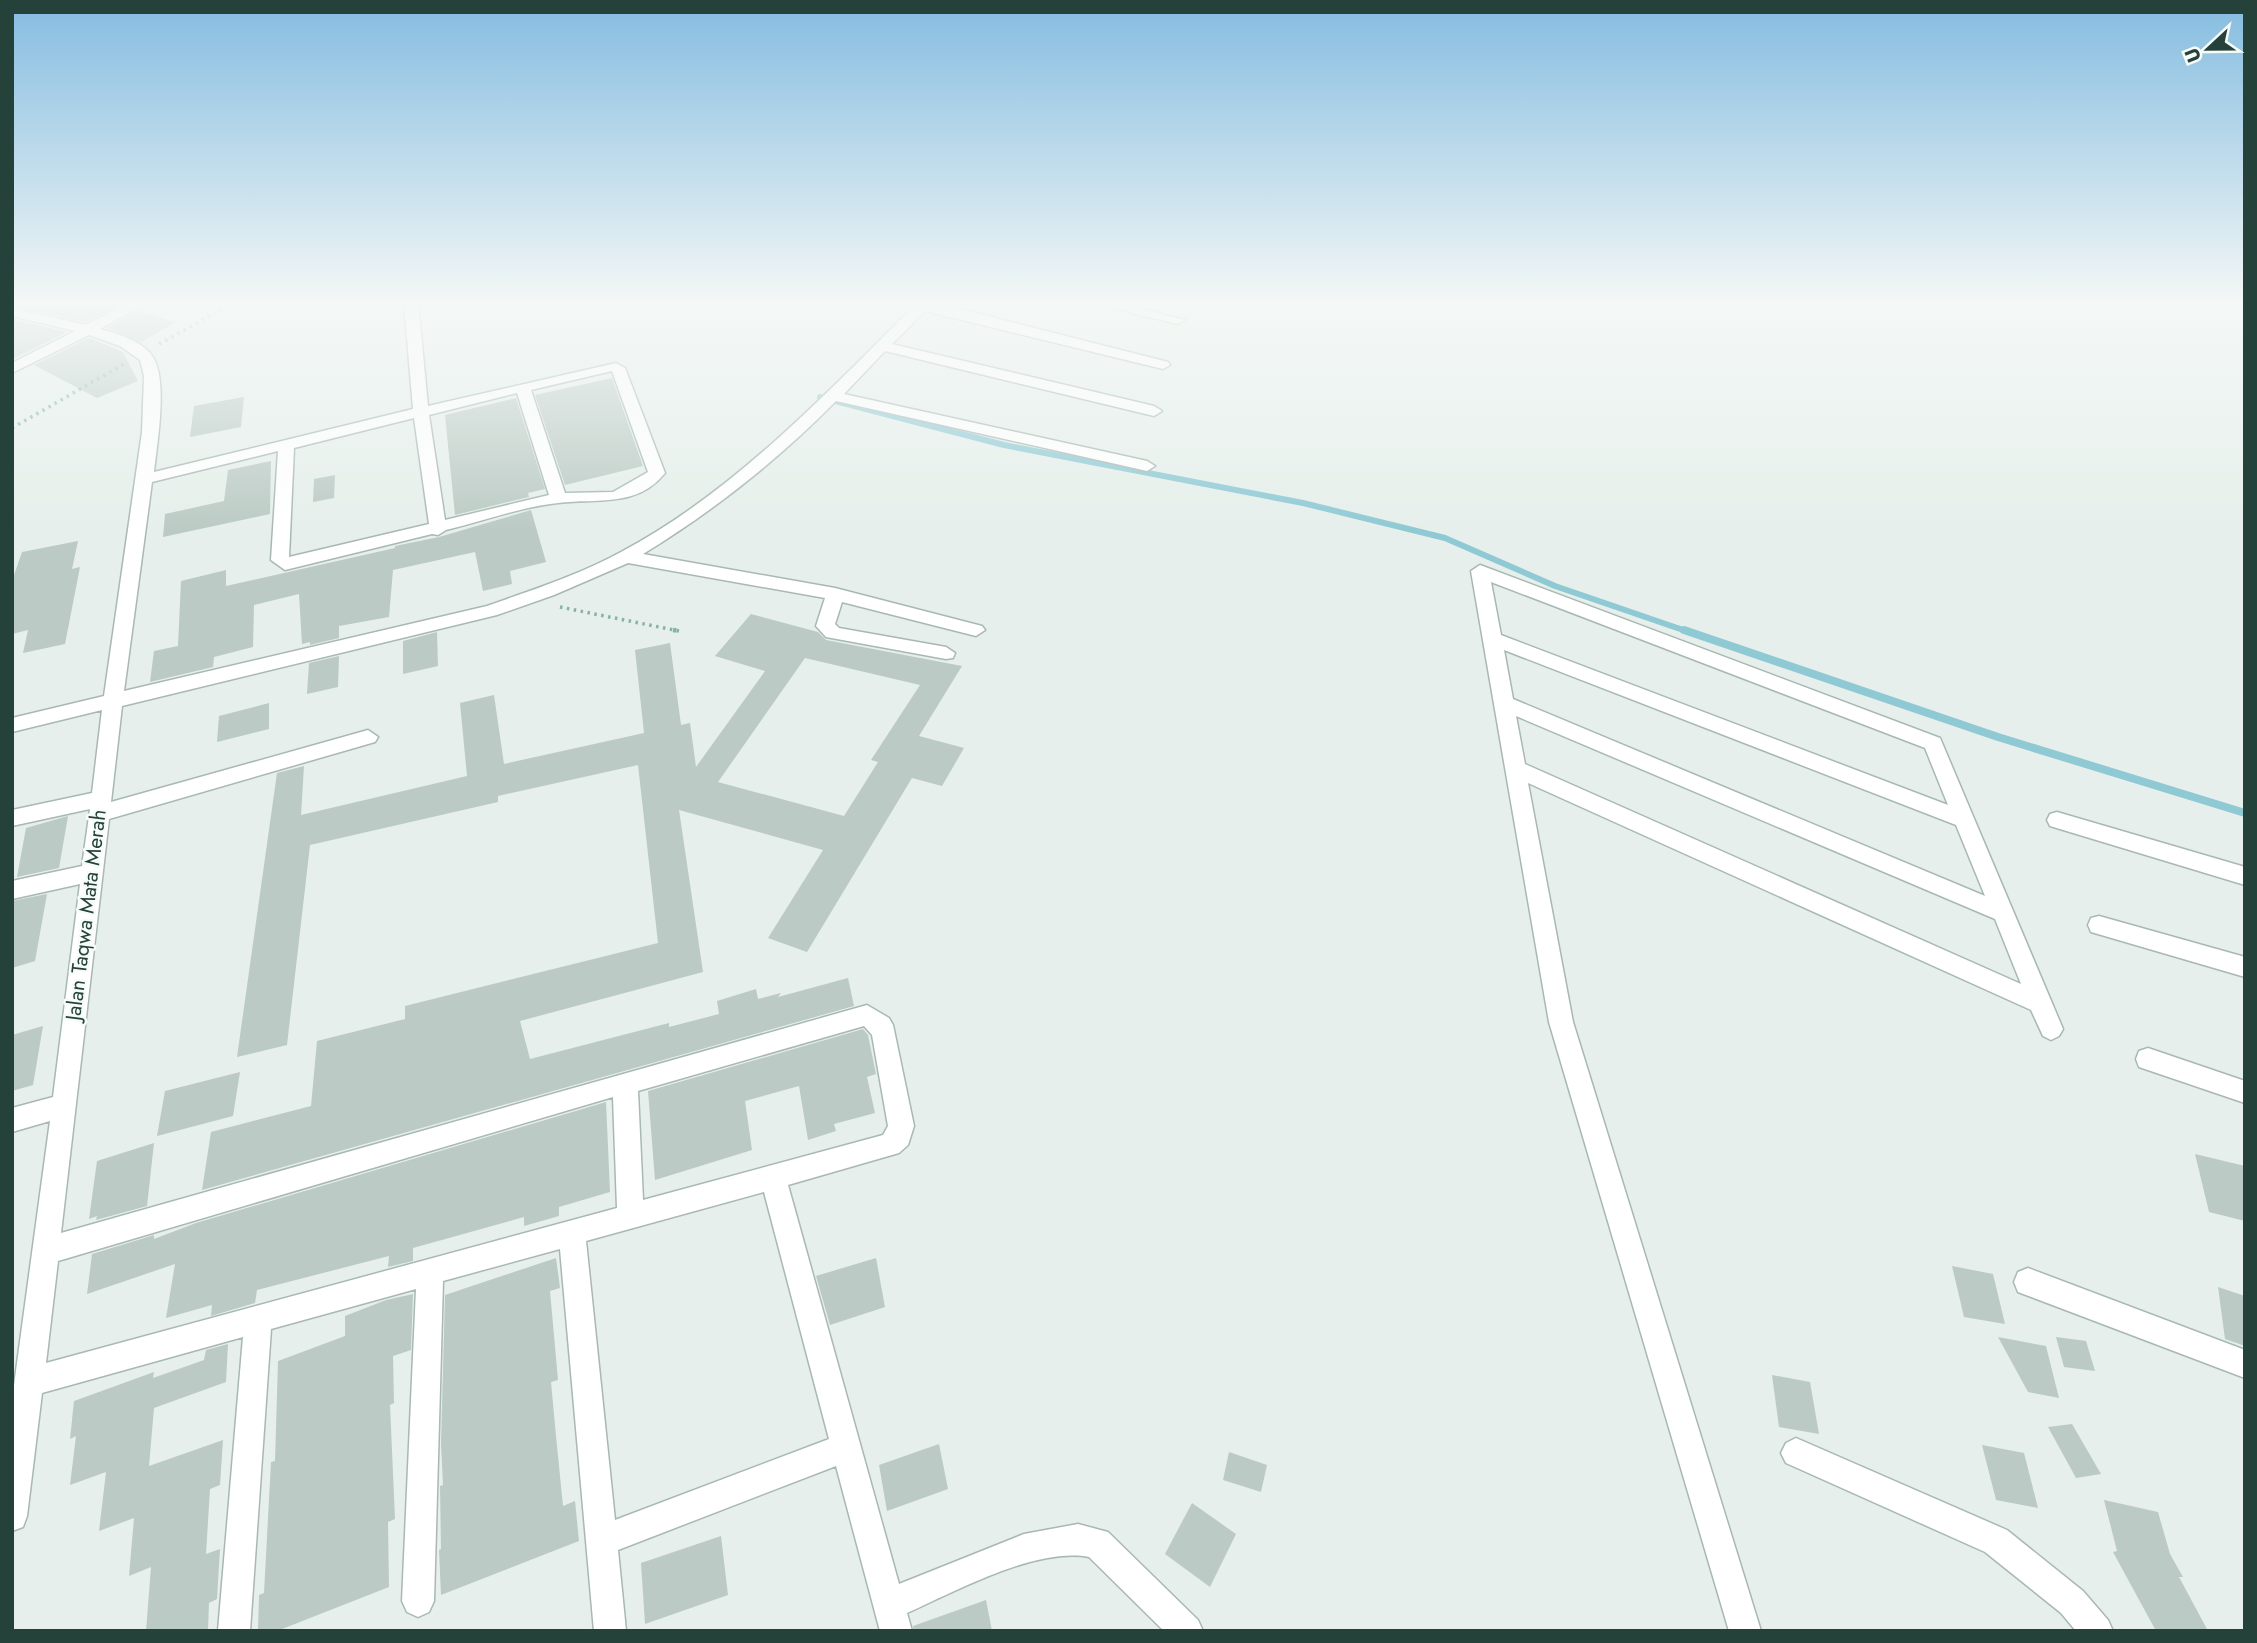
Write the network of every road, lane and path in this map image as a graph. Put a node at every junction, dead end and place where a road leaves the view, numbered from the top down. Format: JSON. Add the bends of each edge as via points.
{"nodes":[{"id":1,"x":99,"y":379,"type":"edge"},
{"id":2,"x":152,"y":379,"type":"edge"},
{"id":3,"x":418,"y":379,"type":"edge"},
{"id":4,"x":554,"y":379,"type":"edge"},
{"id":5,"x":622,"y":379,"type":"edge"},
{"id":6,"x":851,"y":379,"type":"edge"},
{"id":7,"x":1019,"y":379,"type":"edge"},
{"id":8,"x":522,"y":387,"type":"junction"},
{"id":9,"x":831,"y":399,"type":"junction"},
{"id":10,"x":1154,"y":411,"type":"dead end"},
{"id":11,"x":421,"y":412,"type":"junction"},
{"id":12,"x":12,"y":428,"type":"edge"},
{"id":13,"x":286,"y":445,"type":"junction"},
{"id":14,"x":1147,"y":466,"type":"dead end"},
{"id":15,"x":144,"y":480,"type":"junction"},
{"id":16,"x":558,"y":498,"type":"junction"},
{"id":17,"x":438,"y":530,"type":"junction"},
{"id":18,"x":626,"y":557,"type":"junction"},
{"id":19,"x":835,"y":594,"type":"junction"},
{"id":20,"x":525,"y":600,"type":"junction"},
{"id":21,"x":976,"y":630,"type":"dead end"},
{"id":22,"x":679,"y":631,"type":"dead end"},
{"id":23,"x":1492,"y":639,"type":"junction"},
{"id":24,"x":946,"y":653,"type":"dead end"},
{"id":25,"x":111,"y":704,"type":"junction"},
{"id":26,"x":1504,"y":704,"type":"junction"},
{"id":27,"x":12,"y":725,"type":"edge"},
{"id":28,"x":368,"y":737,"type":"dead end"},
{"id":29,"x":1516,"y":769,"type":"junction"},
{"id":30,"x":99,"y":807,"type":"junction"},
{"id":31,"x":12,"y":818,"type":"edge"},
{"id":32,"x":1965,"y":820,"type":"junction"},
{"id":33,"x":2057,"y":820,"type":"dead end"},
{"id":34,"x":93,"y":872,"type":"junction"},
{"id":35,"x":2245,"y":876,"type":"edge"},
{"id":36,"x":12,"y":890,"type":"edge"},
{"id":37,"x":2003,"y":913,"type":"junction"},
{"id":38,"x":2099,"y":925,"type":"dead end"},
{"id":39,"x":2245,"y":967,"type":"edge"},
{"id":40,"x":2040,"y":1003,"type":"junction"},
{"id":41,"x":2051,"y":1029,"type":"dead end"},
{"id":42,"x":2148,"y":1059,"type":"dead end"},
{"id":43,"x":625,"y":1085,"type":"junction"},
{"id":44,"x":2245,"y":1092,"type":"edge"},
{"id":45,"x":63,"y":1106,"type":"junction"},
{"id":46,"x":12,"y":1120,"type":"edge"},
{"id":47,"x":773,"y":1176,"type":"junction"},
{"id":48,"x":631,"y":1215,"type":"junction"},
{"id":49,"x":572,"y":1231,"type":"junction"},
{"id":50,"x":47,"y":1251,"type":"junction"},
{"id":51,"x":430,"y":1271,"type":"junction"},
{"id":52,"x":2028,"y":1282,"type":"dead end"},
{"id":53,"x":258,"y":1319,"type":"junction"},
{"id":54,"x":2245,"y":1364,"type":"edge"},
{"id":55,"x":29,"y":1382,"type":"junction"},
{"id":56,"x":847,"y":1447,"type":"junction"},
{"id":57,"x":1796,"y":1453,"type":"dead end"},
{"id":58,"x":12,"y":1516,"type":"edge"},
{"id":59,"x":600,"y":1541,"type":"junction"},
{"id":60,"x":418,"y":1601,"type":"dead end"},
{"id":61,"x":892,"y":1618,"type":"edge"},
{"id":62,"x":234,"y":1631,"type":"edge"},
{"id":63,"x":610,"y":1631,"type":"edge"},
{"id":64,"x":1186,"y":1631,"type":"edge"},
{"id":65,"x":1745,"y":1631,"type":"edge"},
{"id":66,"x":2097,"y":1631,"type":"edge"}],
"edges":[{"from":1,"to":12,"type":"path"},
{"from":2,"to":15,"type":"street","name":"Jalan Taqwa Mata Merah"},
{"from":3,"to":11,"type":"street"},
{"from":4,"to":8,"type":"street"},
{"from":5,"to":16,"type":"street","via":[[657,473],[616,497]]},
{"from":6,"to":9,"type":"street"},
{"from":7,"to":10,"type":"street"},
{"from":8,"to":11,"type":"street"},
{"from":8,"to":16,"type":"street"},
{"from":9,"to":14,"type":"street"},
{"from":9,"to":18,"type":"street","via":[[698,511]]},
{"from":11,"to":13,"type":"street"},
{"from":11,"to":17,"type":"street"},
{"from":13,"to":15,"type":"street"},
{"from":13,"to":17,"type":"street","via":[[280,560],[285,564]]},
{"from":15,"to":25,"type":"street","name":"Jalan Taqwa Mata Merah"},
{"from":16,"to":17,"type":"street"},
{"from":18,"to":19,"type":"street"},
{"from":18,"to":20,"type":"street"},
{"from":19,"to":21,"type":"street"},
{"from":19,"to":24,"type":"street","via":[[825,626],[833,633]]},
{"from":20,"to":22,"type":"path"},
{"from":20,"to":25,"type":"street"},
{"from":23,"to":26,"type":"street"},
{"from":23,"to":32,"type":"street"},
{"from":23,"to":32,"type":"street","via":[[1480,571],[1933,743]]},
{"from":25,"to":27,"type":"street"},
{"from":25,"to":30,"type":"street","name":"Jalan Taqwa Mata Merah"},
{"from":26,"to":29,"type":"street"},
{"from":26,"to":37,"type":"street"},
{"from":28,"to":30,"type":"street"},
{"from":29,"to":40,"type":"street"},
{"from":29,"to":65,"type":"street","via":[[1561,1022]]},
{"from":30,"to":31,"type":"street"},
{"from":30,"to":34,"type":"street","name":"Jalan Taqwa Mata Merah"},
{"from":32,"to":37,"type":"street"},
{"from":33,"to":35,"type":"street"},
{"from":34,"to":36,"type":"street"},
{"from":34,"to":45,"type":"street","name":"Jalan Taqwa Mata Merah"},
{"from":37,"to":40,"type":"street"},
{"from":38,"to":39,"type":"street"},
{"from":40,"to":41,"type":"street"},
{"from":42,"to":44,"type":"street"},
{"from":43,"to":47,"type":"street","via":[[867,1015],[876,1019],[884,1035],[901,1126],[899,1137],[880,1148]]},
{"from":43,"to":48,"type":"street"},
{"from":43,"to":50,"type":"street"},
{"from":45,"to":46,"type":"street"},
{"from":45,"to":50,"type":"street","name":"Jalan Taqwa Mata Merah"},
{"from":47,"to":48,"type":"street"},
{"from":47,"to":56,"type":"street"},
{"from":48,"to":49,"type":"street"},
{"from":49,"to":51,"type":"street"},
{"from":49,"to":59,"type":"street"},
{"from":50,"to":55,"type":"street","name":"Jalan Taqwa Mata Merah"},
{"from":51,"to":53,"type":"street"},
{"from":51,"to":60,"type":"street"},
{"from":52,"to":54,"type":"street"},
{"from":53,"to":55,"type":"street"},
{"from":53,"to":62,"type":"street"},
{"from":55,"to":58,"type":"street","name":"Jalan Taqwa Mata Merah"},
{"from":56,"to":59,"type":"street"},
{"from":56,"to":61,"type":"street"},
{"from":57,"to":66,"type":"street","via":[[1996,1541],[2072,1602]]},
{"from":59,"to":63,"type":"street"},
{"from":61,"to":64,"type":"street","via":[[976,1567],[1049,1543],[1087,1539],[1097,1543]]}]}
